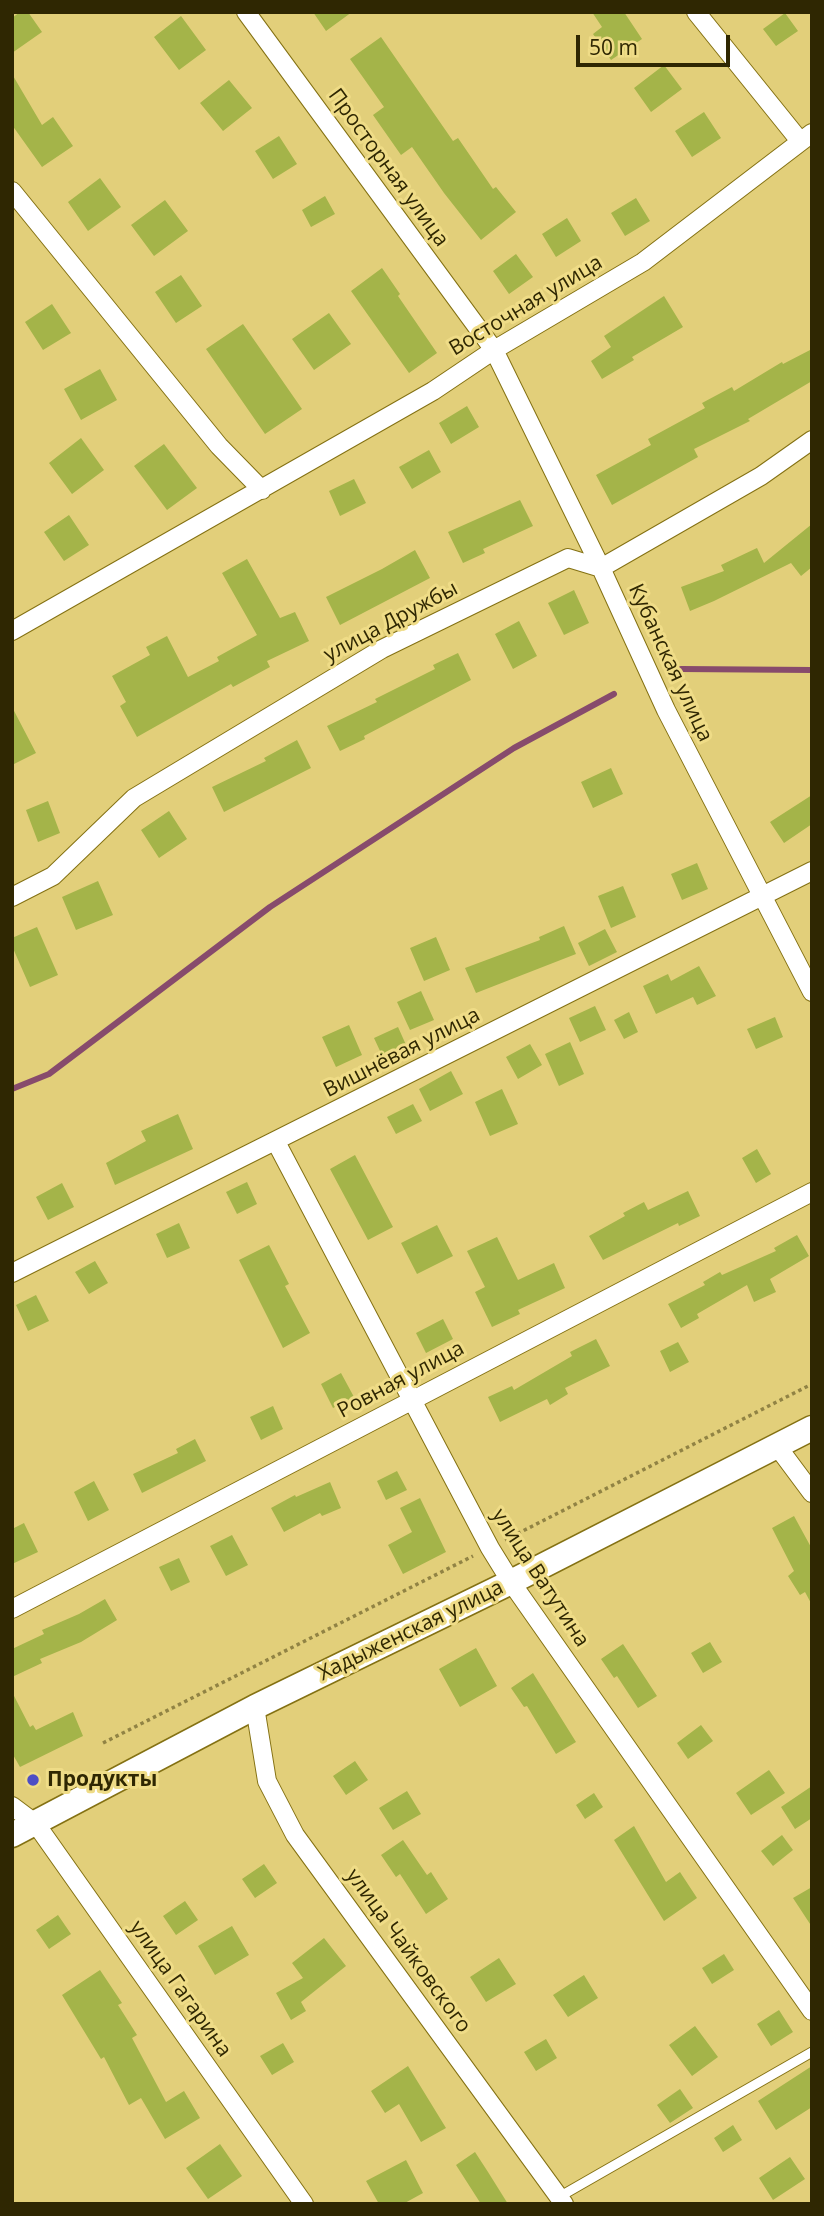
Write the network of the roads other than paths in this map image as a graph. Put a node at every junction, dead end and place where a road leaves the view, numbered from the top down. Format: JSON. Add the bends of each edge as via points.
{"nodes":[{"id":1,"x":246,"y":12,"type":"edge"},
{"id":2,"x":696,"y":12,"type":"edge"},
{"id":3,"x":806,"y":137,"type":"edge"},
{"id":4,"x":12,"y":191,"type":"edge"},
{"id":5,"x":494,"y":350,"type":"junction"},
{"id":6,"x":812,"y":440,"type":"edge"},
{"id":7,"x":262,"y":490,"type":"junction"},
{"id":8,"x":601,"y":568,"type":"junction"},
{"id":9,"x":12,"y":631,"type":"edge"},
{"id":10,"x":812,"y":872,"type":"edge"},
{"id":11,"x":761,"y":896,"type":"junction"},
{"id":12,"x":12,"y":897,"type":"edge"},
{"id":13,"x":812,"y":992,"type":"edge"},
{"id":14,"x":276,"y":1142,"type":"junction"},
{"id":15,"x":812,"y":1192,"type":"edge"},
{"id":16,"x":12,"y":1273,"type":"edge"},
{"id":17,"x":411,"y":1401,"type":"junction"},
{"id":18,"x":812,"y":1428,"type":"edge"},
{"id":19,"x":777,"y":1446,"type":"junction"},
{"id":20,"x":812,"y":1493,"type":"edge"},
{"id":21,"x":511,"y":1582,"type":"junction"},
{"id":22,"x":12,"y":1609,"type":"edge"},
{"id":23,"x":256,"y":1707,"type":"junction"},
{"id":24,"x":12,"y":1806,"type":"edge"},
{"id":25,"x":36,"y":1824,"type":"junction"},
{"id":26,"x":12,"y":1835,"type":"edge"},
{"id":27,"x":812,"y":2011,"type":"edge"},
{"id":28,"x":812,"y":2052,"type":"edge"},
{"id":29,"x":562,"y":2200,"type":"edge"},
{"id":30,"x":304,"y":2204,"type":"edge"}],
"edges":[{"from":1,"to":5,"type":"street","name":"Просторная улица"},
{"from":2,"to":3,"type":"street","name":"Восточная улица"},
{"from":3,"to":5,"type":"street","name":"Восточная улица","via":[[643,262]]},
{"from":4,"to":7,"type":"street","via":[[219,446]]},
{"from":5,"to":7,"type":"street","name":"Восточная улица","via":[[433,391]]},
{"from":5,"to":8,"type":"street","name":"Кубанская улица"},
{"from":6,"to":8,"type":"street","via":[[761,476]]},
{"from":7,"to":9,"type":"street","name":"Восточная улица"},
{"from":8,"to":11,"type":"street","name":"Кубанская улица","via":[[666,710]]},
{"from":8,"to":12,"type":"street","name":"улица Дружбы","via":[[568,558],[382,649],[134,798],[53,876]]},
{"from":10,"to":11,"type":"street","name":"Вишнёвая улица"},
{"from":11,"to":13,"type":"street","name":"Кубанская улица"},
{"from":11,"to":14,"type":"street","name":"Вишнёвая улица"},
{"from":14,"to":16,"type":"street","name":"Вишнёвая улица"},
{"from":14,"to":17,"type":"street","name":"улица Ватутина"},
{"from":15,"to":17,"type":"street","name":"Ровная улица"},
{"from":17,"to":21,"type":"street","name":"улица Ватутина"},
{"from":17,"to":22,"type":"street","name":"Ровная улица"},
{"from":18,"to":19,"type":"main road","name":"Хадыженская улица"},
{"from":19,"to":20,"type":"street"},
{"from":19,"to":21,"type":"main road","name":"Хадыженская улица"},
{"from":21,"to":23,"type":"main road","name":"Хадыженская улица"},
{"from":21,"to":27,"type":"street","name":"улица Ватутина"},
{"from":23,"to":25,"type":"main road","name":"Хадыженская улица"},
{"from":23,"to":29,"type":"street","name":"улица Чайковского","via":[[267,1781],[295,1835]]},
{"from":24,"to":25,"type":"street","name":"улица Гагарина"},
{"from":25,"to":26,"type":"main road","name":"Хадыженская улица"},
{"from":25,"to":30,"type":"street","name":"улица Гагарина"},
{"from":28,"to":29,"type":"lane"}]}
